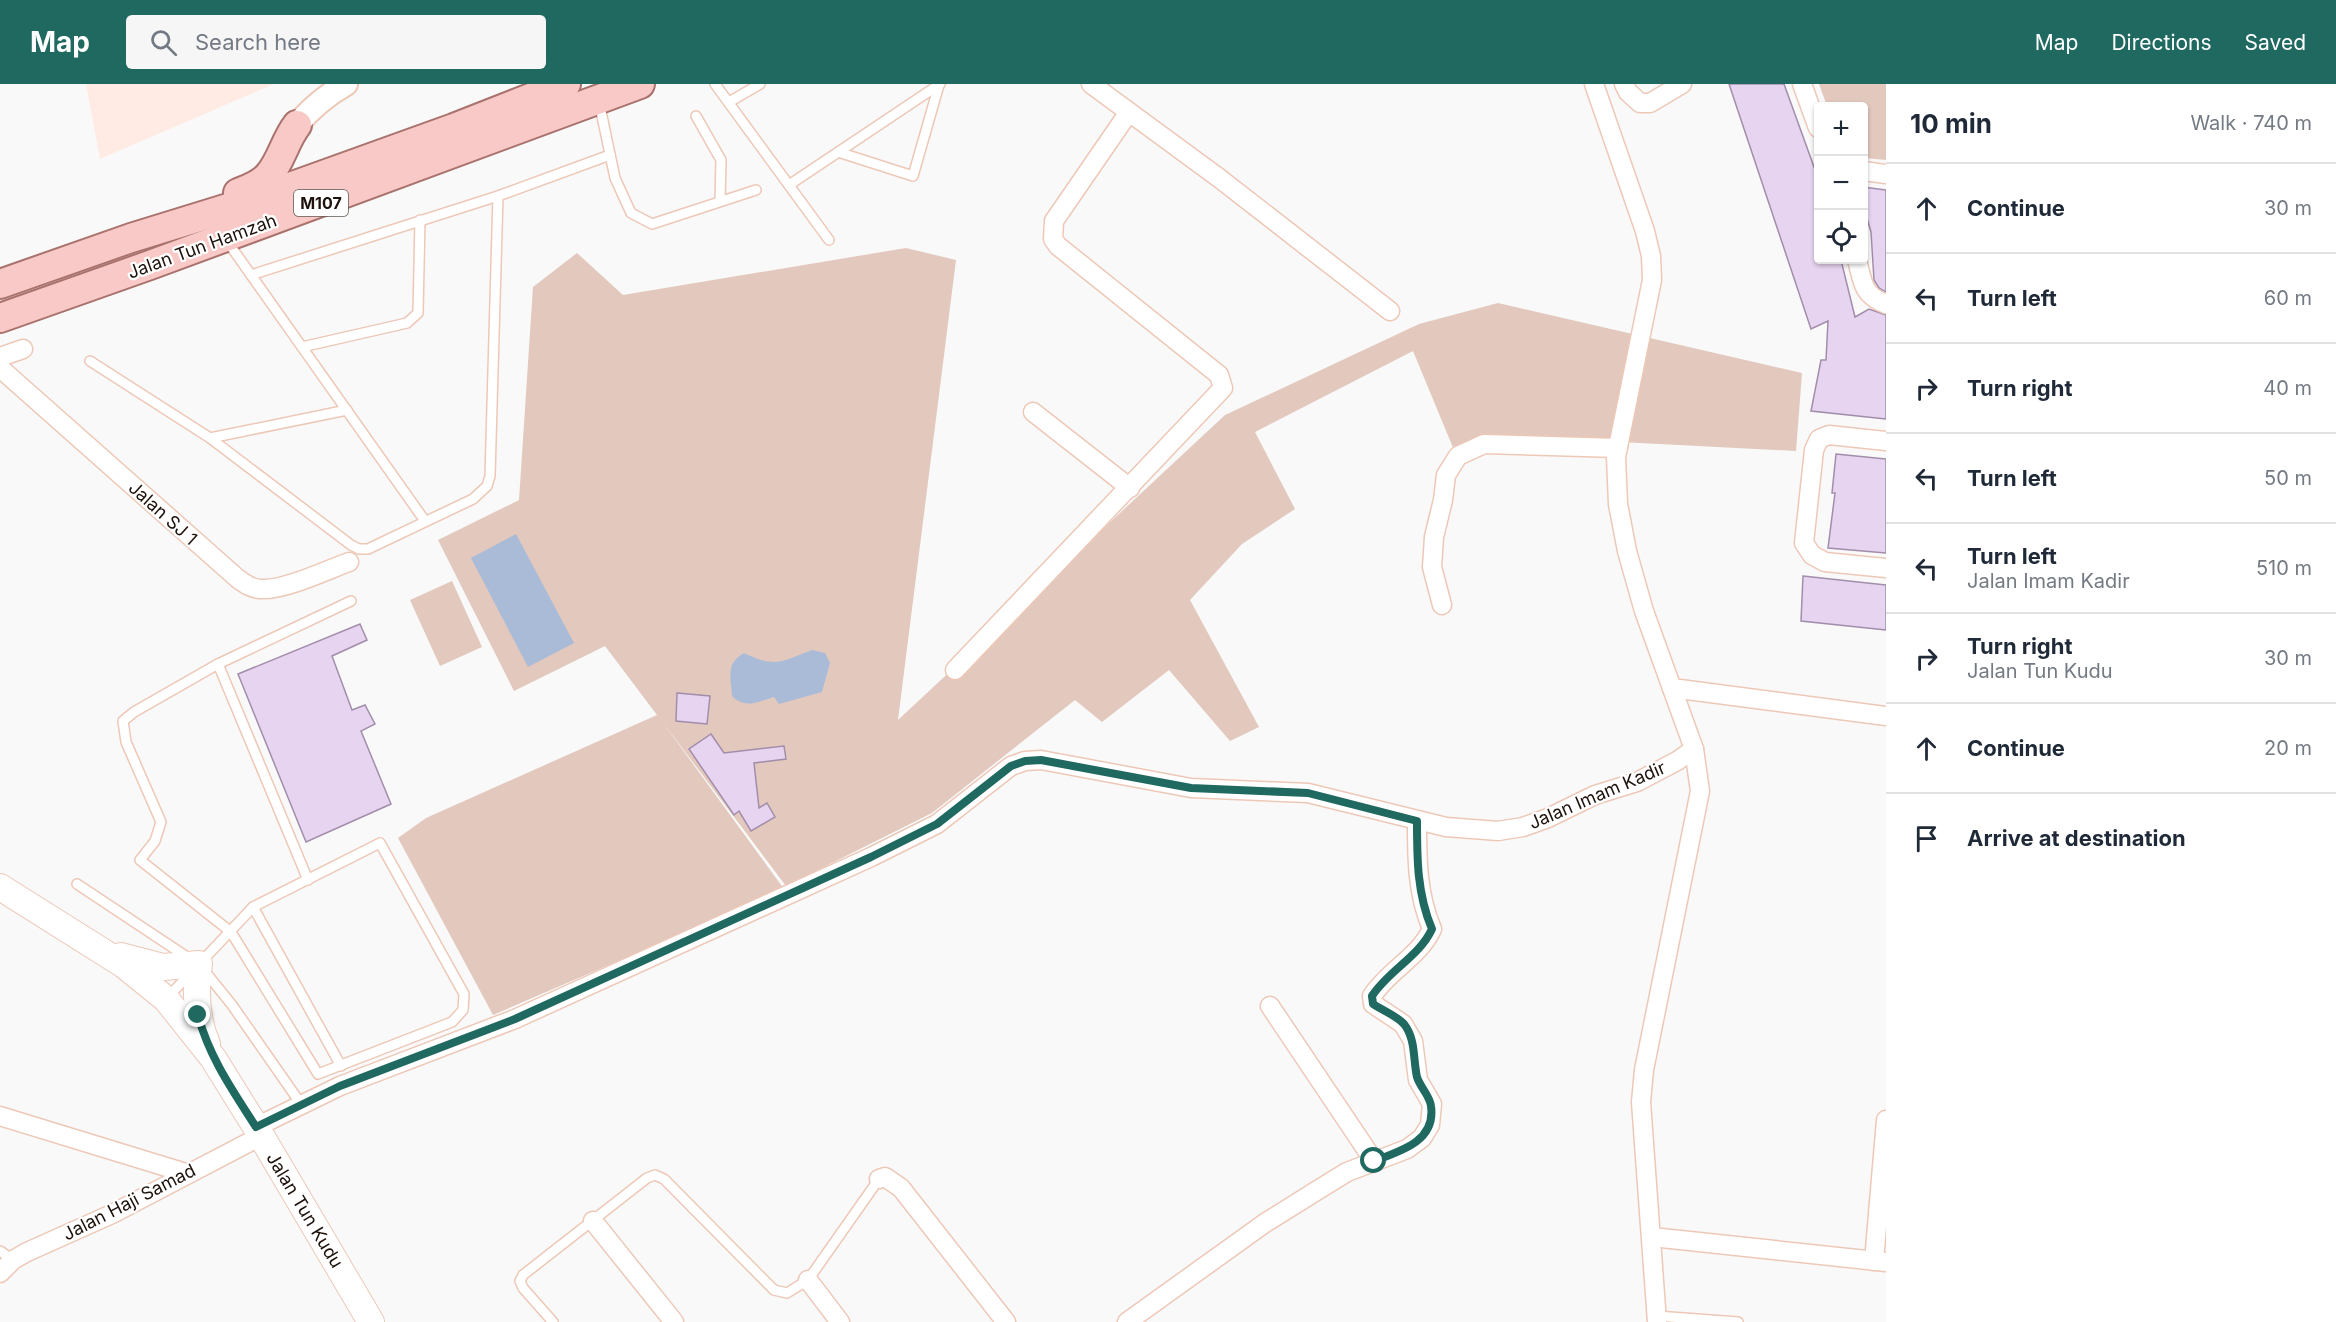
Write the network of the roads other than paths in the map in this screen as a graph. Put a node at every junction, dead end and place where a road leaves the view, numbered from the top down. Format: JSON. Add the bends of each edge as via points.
{"nodes":[{"id":1,"x":346,"y":84,"type":"edge"},
{"id":2,"x":566,"y":84,"type":"edge"},
{"id":3,"x":640,"y":84,"type":"edge"},
{"id":4,"x":715,"y":84,"type":"edge"},
{"id":5,"x":760,"y":84,"type":"edge"},
{"id":6,"x":940,"y":84,"type":"edge"},
{"id":7,"x":1091,"y":84,"type":"edge"},
{"id":8,"x":1594,"y":84,"type":"edge"},
{"id":9,"x":1682,"y":84,"type":"edge"},
{"id":10,"x":1802,"y":84,"type":"edge"},
{"id":11,"x":1631,"y":93,"type":"edge"},
{"id":12,"x":598,"y":100,"type":"junction"},
{"id":13,"x":729,"y":102,"type":"junction"},
{"id":14,"x":1129,"y":112,"type":"junction"},
{"id":15,"x":696,"y":116,"type":"dead end"},
{"id":16,"x":1814,"y":117,"type":"edge"},
{"id":17,"x":1607,"y":120,"type":"junction"},
{"id":18,"x":297,"y":125,"type":"junction"},
{"id":19,"x":454,"y":128,"type":"junction"},
{"id":20,"x":838,"y":152,"type":"junction"},
{"id":21,"x":610,"y":155,"type":"junction"},
{"id":22,"x":1868,"y":172,"type":"edge"},
{"id":23,"x":1886,"y":174,"type":"edge"},
{"id":24,"x":789,"y":185,"type":"junction"},
{"id":25,"x":756,"y":190,"type":"dead end"},
{"id":26,"x":498,"y":196,"type":"junction"},
{"id":27,"x":720,"y":201,"type":"junction"},
{"id":28,"x":420,"y":220,"type":"junction"},
{"id":29,"x":131,"y":238,"type":"junction"},
{"id":30,"x":225,"y":238,"type":"junction"},
{"id":31,"x":829,"y":240,"type":"dead end"},
{"id":32,"x":1858,"y":264,"type":"edge"},
{"id":33,"x":251,"y":275,"type":"junction"},
{"id":34,"x":0,"y":284,"type":"edge"},
{"id":35,"x":1886,"y":304,"type":"edge"},
{"id":36,"x":1390,"y":311,"type":"dead end"},
{"id":37,"x":0,"y":318,"type":"edge"},
{"id":38,"x":302,"y":347,"type":"junction"},
{"id":39,"x":23,"y":350,"type":"dead end"},
{"id":40,"x":0,"y":357,"type":"edge"},
{"id":41,"x":90,"y":361,"type":"dead end"},
{"id":42,"x":0,"y":368,"type":"edge"},
{"id":43,"x":347,"y":410,"type":"junction"},
{"id":44,"x":1033,"y":412,"type":"dead end"},
{"id":45,"x":210,"y":438,"type":"junction"},
{"id":46,"x":1886,"y":441,"type":"edge"},
{"id":47,"x":1618,"y":448,"type":"junction"},
{"id":48,"x":1130,"y":488,"type":"junction"},
{"id":49,"x":425,"y":521,"type":"junction"},
{"id":50,"x":349,"y":562,"type":"dead end"},
{"id":51,"x":1886,"y":568,"type":"edge"},
{"id":52,"x":351,"y":601,"type":"dead end"},
{"id":53,"x":1442,"y":605,"type":"dead end"},
{"id":54,"x":218,"y":664,"type":"junction"},
{"id":55,"x":955,"y":670,"type":"dead end"},
{"id":56,"x":1672,"y":688,"type":"junction"},
{"id":57,"x":1886,"y":716,"type":"edge"},
{"id":58,"x":1694,"y":749,"type":"junction"},
{"id":59,"x":1417,"y":821,"type":"junction"},
{"id":60,"x":308,"y":880,"type":"junction"},
{"id":61,"x":77,"y":884,"type":"dead end"},
{"id":62,"x":0,"y":887,"type":"edge"},
{"id":63,"x":253,"y":908,"type":"junction"},
{"id":64,"x":231,"y":932,"type":"junction"},
{"id":65,"x":98,"y":947,"type":"junction"},
{"id":66,"x":199,"y":964,"type":"junction"},
{"id":67,"x":166,"y":999,"type":"junction"},
{"id":68,"x":1270,"y":1006,"type":"dead end"},
{"id":69,"x":213,"y":1058,"type":"junction"},
{"id":70,"x":341,"y":1066,"type":"junction"},
{"id":71,"x":301,"y":1104,"type":"junction"},
{"id":72,"x":0,"y":1116,"type":"edge"},
{"id":73,"x":1886,"y":1120,"type":"edge"},
{"id":74,"x":259,"y":1131,"type":"junction"},
{"id":75,"x":1374,"y":1161,"type":"junction"},
{"id":76,"x":186,"y":1173,"type":"junction"},
{"id":77,"x":879,"y":1179,"type":"joint"},
{"id":78,"x":593,"y":1221,"type":"junction"},
{"id":79,"x":1652,"y":1237,"type":"junction"},
{"id":80,"x":4,"y":1261,"type":"edge"},
{"id":81,"x":1880,"y":1262,"type":"edge"},
{"id":82,"x":808,"y":1280,"type":"junction"},
{"id":83,"x":1657,"y":1319,"type":"edge"},
{"id":84,"x":371,"y":1322,"type":"edge"},
{"id":85,"x":553,"y":1322,"type":"edge"},
{"id":86,"x":674,"y":1322,"type":"edge"},
{"id":87,"x":840,"y":1322,"type":"edge"},
{"id":88,"x":1006,"y":1322,"type":"edge"},
{"id":89,"x":1127,"y":1322,"type":"edge"},
{"id":90,"x":1738,"y":1322,"type":"edge"}],
"edges":[{"from":1,"to":18,"type":"street","via":[[308,111]]},
{"from":2,"to":19,"type":"main road","name":"Jalan Tun Hamzah","number":"M107"},
{"from":3,"to":12,"type":"main road","name":"Jalan Tun Hamzah","number":"M107"},
{"from":4,"to":13,"type":"lane"},
{"from":5,"to":13,"type":"lane"},
{"from":6,"to":20,"type":"lane"},
{"from":6,"to":20,"type":"lane","via":[[913,176]]},
{"from":7,"to":14,"type":"street"},
{"from":8,"to":17,"type":"street"},
{"from":9,"to":11,"type":"street","via":[[1650,103]]},
{"from":10,"to":16,"type":"street"},
{"from":11,"to":17,"type":"street"},
{"from":12,"to":21,"type":"lane"},
{"from":12,"to":30,"type":"main road","name":"Jalan Tun Hamzah","number":"M107"},
{"from":13,"to":24,"type":"lane"},
{"from":14,"to":36,"type":"street"},
{"from":14,"to":48,"type":"street","via":[[1054,220],[1053,239],[1219,375],[1224,386]]},
{"from":15,"to":27,"type":"lane","via":[[721,160]]},
{"from":17,"to":47,"type":"street","via":[[1645,231],[1652,280]]},
{"from":18,"to":19,"type":"main road","via":[[292,142],[295,153],[310,165]]},
{"from":18,"to":29,"type":"main road","via":[[269,175],[258,184]]},
{"from":19,"to":29,"type":"main road","name":"Jalan Tun Hamzah","number":"M107","via":[[251,201]]},
{"from":20,"to":24,"type":"lane"},
{"from":21,"to":26,"type":"lane"},
{"from":21,"to":27,"type":"lane","via":[[615,178],[631,213],[652,224]]},
{"from":22,"to":23,"type":"street"},
{"from":24,"to":31,"type":"lane"},
{"from":25,"to":27,"type":"lane"},
{"from":26,"to":28,"type":"lane"},
{"from":26,"to":49,"type":"lane","via":[[490,476],[487,486],[473,499]]},
{"from":28,"to":33,"type":"lane"},
{"from":28,"to":38,"type":"lane","via":[[418,313],[414,319]]},
{"from":29,"to":34,"type":"main road","name":"Jalan Tun Hamzah","number":"M107"},
{"from":30,"to":33,"type":"lane"},
{"from":30,"to":37,"type":"main road","name":"Jalan Tun Hamzah","number":"M107"},
{"from":32,"to":35,"type":"street","via":[[1865,290],[1870,297]]},
{"from":33,"to":38,"type":"lane"},
{"from":38,"to":43,"type":"lane"},
{"from":39,"to":40,"type":"street"},
{"from":41,"to":45,"type":"lane"},
{"from":42,"to":50,"type":"street","name":"Jalan SJ 1","via":[[249,587],[278,587]]},
{"from":43,"to":45,"type":"lane"},
{"from":43,"to":49,"type":"lane"},
{"from":44,"to":48,"type":"street"},
{"from":45,"to":49,"type":"lane","via":[[359,549],[368,549]]},
{"from":46,"to":51,"type":"street","via":[[1829,435],[1819,439],[1814,450],[1804,543],[1812,555],[1825,562]]},
{"from":47,"to":53,"type":"street","via":[[1484,444],[1458,456],[1446,475],[1434,537],[1432,567]]},
{"from":47,"to":56,"type":"street","via":[[1618,504],[1627,551]]},
{"from":48,"to":55,"type":"street"},
{"from":52,"to":54,"type":"lane"},
{"from":54,"to":60,"type":"lane"},
{"from":54,"to":64,"type":"lane","via":[[123,721],[126,742],[160,822],[155,841],[140,860]]},
{"from":56,"to":57,"type":"street"},
{"from":56,"to":58,"type":"street"},
{"from":58,"to":59,"type":"street","name":"Jalan Imam Kadir","via":[[1637,782],[1595,795],[1523,827],[1474,830]]},
{"from":58,"to":79,"type":"street","via":[[1700,790],[1641,1102]]},
{"from":59,"to":71,"type":"street","name":"Jalan Imam Kadir","via":[[1308,793],[1191,788],[1041,760],[1025,761],[997,776],[937,824],[871,857],[515,1019]]},
{"from":59,"to":75,"type":"street","via":[[1417,871],[1432,929],[1426,942],[1381,982],[1372,996],[1373,1004],[1403,1024],[1413,1041],[1418,1080],[1432,1104],[1430,1125],[1422,1138],[1407,1149]]},
{"from":60,"to":63,"type":"lane"},
{"from":60,"to":70,"type":"lane","via":[[380,843],[464,994],[463,1010],[452,1022]]},
{"from":61,"to":66,"type":"lane"},
{"from":62,"to":65,"type":"main road","name":"Jalan Tun Kudu"},
{"from":63,"to":64,"type":"lane"},
{"from":63,"to":70,"type":"lane"},
{"from":64,"to":66,"type":"lane"},
{"from":64,"to":70,"type":"lane","via":[[318,1074]]},
{"from":65,"to":66,"type":"main road","via":[[163,968]]},
{"from":65,"to":67,"type":"main road","name":"Jalan Tun Kudu"},
{"from":66,"to":67,"type":"lane"},
{"from":66,"to":69,"type":"main road","via":[[198,1015]]},
{"from":66,"to":71,"type":"lane"},
{"from":67,"to":69,"type":"main road","name":"Jalan Tun Kudu"},
{"from":68,"to":75,"type":"street"},
{"from":69,"to":74,"type":"main road","name":"Jalan Tun Kudu"},
{"from":71,"to":74,"type":"street","name":"Jalan Imam Kadir"},
{"from":72,"to":76,"type":"street"},
{"from":73,"to":81,"type":"street"},
{"from":74,"to":76,"type":"street","name":"Jalan Haji Samad"},
{"from":74,"to":84,"type":"main road","name":"Jalan Tun Kudu"},
{"from":75,"to":89,"type":"street","via":[[1347,1172],[1265,1223]]},
{"from":76,"to":80,"type":"street","name":"Jalan Haji Samad","via":[[112,1214]]},
{"from":77,"to":82,"type":"lane"},
{"from":77,"to":88,"type":"street","via":[[885,1177],[901,1188]]},
{"from":78,"to":82,"type":"lane","via":[[655,1175],[664,1179],[774,1290],[787,1293]]},
{"from":78,"to":85,"type":"lane","via":[[520,1281]]},
{"from":78,"to":86,"type":"street"},
{"from":79,"to":81,"type":"street"},
{"from":79,"to":83,"type":"street"},
{"from":82,"to":87,"type":"street"},
{"from":83,"to":90,"type":"lane"}]}
